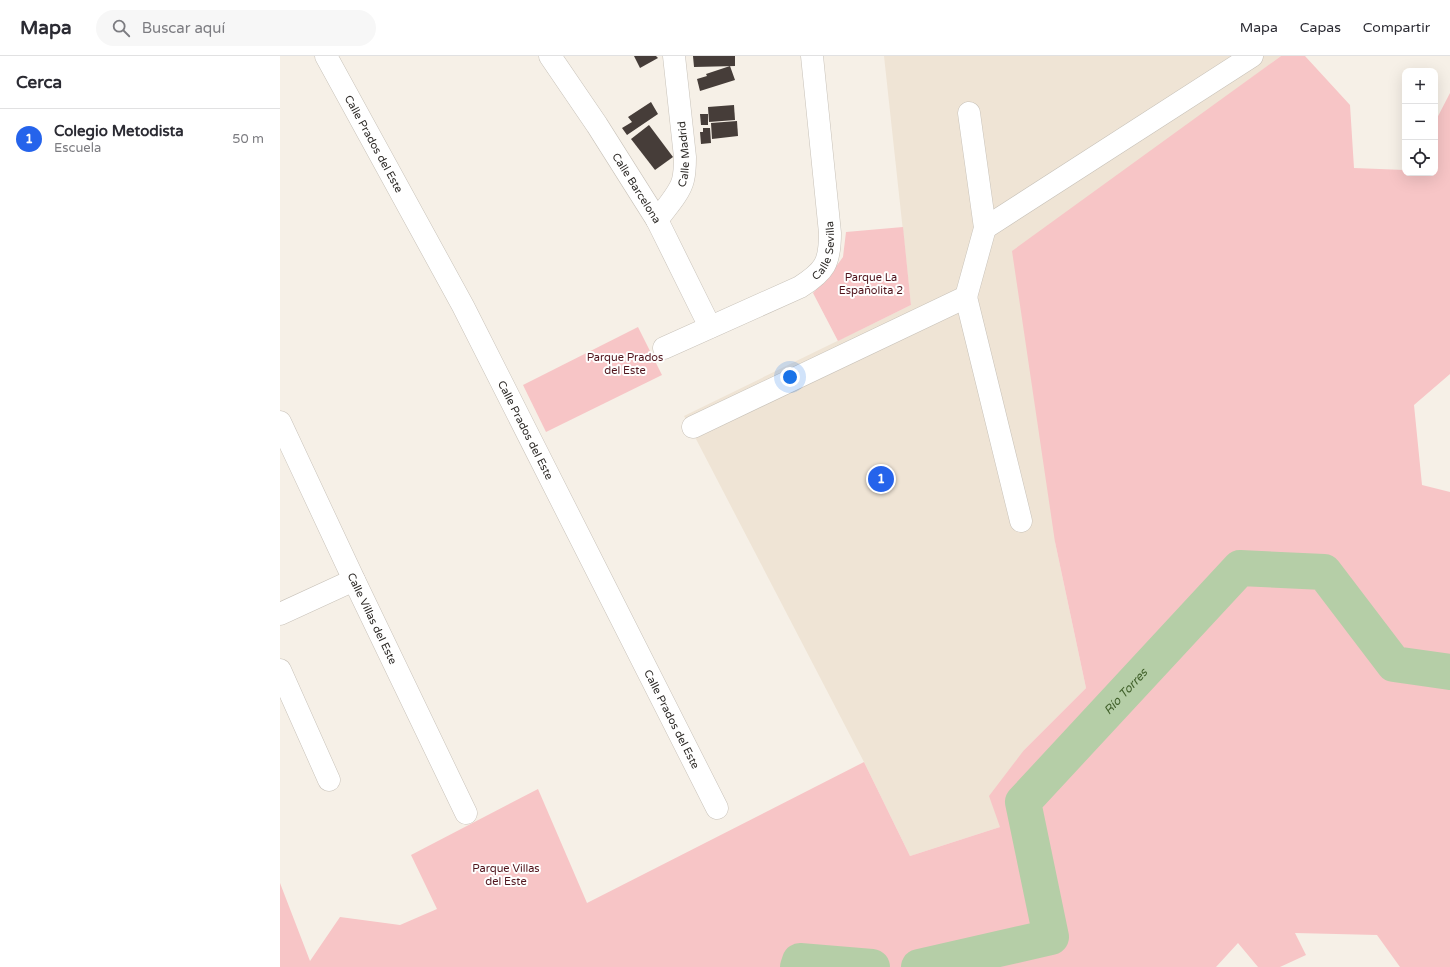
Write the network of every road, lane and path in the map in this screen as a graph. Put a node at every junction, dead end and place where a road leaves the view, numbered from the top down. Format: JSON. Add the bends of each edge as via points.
{"nodes":[{"id":1,"x":326,"y":56,"type":"edge"},
{"id":2,"x":550,"y":56,"type":"edge"},
{"id":3,"x":674,"y":56,"type":"edge"},
{"id":4,"x":812,"y":56,"type":"edge"},
{"id":5,"x":1252,"y":56,"type":"edge"},
{"id":6,"x":969,"y":113,"type":"dead end"},
{"id":7,"x":657,"y":220,"type":"junction"},
{"id":8,"x":985,"y":228,"type":"junction"},
{"id":9,"x":966,"y":297,"type":"junction"},
{"id":10,"x":710,"y":327,"type":"junction"},
{"id":11,"x":664,"y":348,"type":"dead end"},
{"id":12,"x":280,"y":422,"type":"edge"},
{"id":13,"x":693,"y":427,"type":"dead end"},
{"id":14,"x":1022,"y":521,"type":"dead end"},
{"id":15,"x":354,"y":580,"type":"junction"},
{"id":16,"x":280,"y":614,"type":"edge"},
{"id":17,"x":280,"y":670,"type":"edge"},
{"id":18,"x":329,"y":780,"type":"dead end"},
{"id":19,"x":717,"y":808,"type":"dead end"},
{"id":20,"x":466,"y":813,"type":"dead end"}],
"edges":[{"from":1,"to":19,"type":"street","name":"Calle Prados del Este","via":[[464,306]]},
{"from":2,"to":7,"type":"street","name":"Calle Barcelona"},
{"from":3,"to":7,"type":"street","name":"Calle Madrid","via":[[685,170],[683,182]]},
{"from":4,"to":10,"type":"street","name":"Calle Sevilla","via":[[830,233],[828,260],[817,275],[800,287]]},
{"from":5,"to":8,"type":"street"},
{"from":6,"to":8,"type":"street"},
{"from":7,"to":10,"type":"street","name":"Calle Barcelona"},
{"from":8,"to":9,"type":"street"},
{"from":9,"to":13,"type":"street"},
{"from":9,"to":14,"type":"street"},
{"from":10,"to":11,"type":"street","name":"Calle Sevilla"},
{"from":12,"to":15,"type":"street","name":"Calle Villas del Este"},
{"from":15,"to":16,"type":"street"},
{"from":15,"to":20,"type":"street","name":"Calle Villas del Este"},
{"from":17,"to":18,"type":"street"}]}
